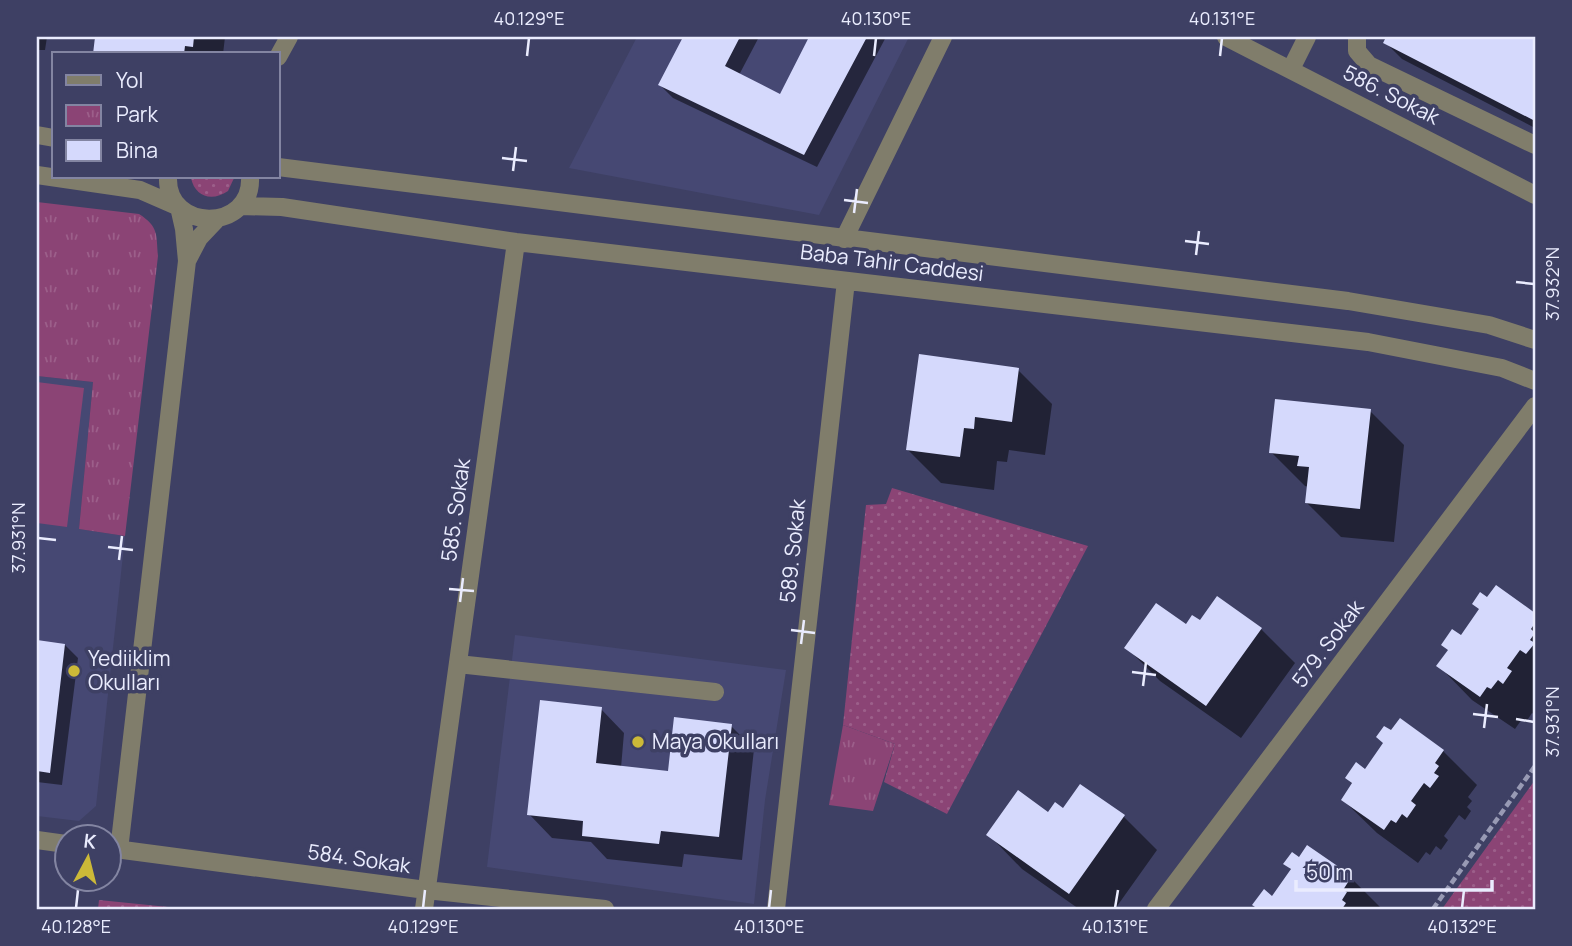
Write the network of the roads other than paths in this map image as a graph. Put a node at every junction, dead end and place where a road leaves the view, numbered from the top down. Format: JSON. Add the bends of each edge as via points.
{"nodes":[{"id":1,"x":289,"y":37,"type":"edge"},
{"id":2,"x":943,"y":37,"type":"edge"},
{"id":3,"x":1226,"y":37,"type":"edge"},
{"id":4,"x":1307,"y":37,"type":"edge"},
{"id":5,"x":1357,"y":37,"type":"edge"},
{"id":6,"x":280,"y":53,"type":"edge"},
{"id":7,"x":1291,"y":69,"type":"junction"},
{"id":8,"x":1535,"y":145,"type":"edge"},
{"id":9,"x":280,"y":167,"type":"edge"},
{"id":10,"x":58,"y":178,"type":"edge"},
{"id":11,"x":168,"y":178,"type":"edge"},
{"id":12,"x":250,"y":178,"type":"edge"},
{"id":13,"x":1535,"y":195,"type":"edge"},
{"id":14,"x":240,"y":206,"type":"junction"},
{"id":15,"x":178,"y":207,"type":"junction"},
{"id":16,"x":217,"y":219,"type":"junction"},
{"id":17,"x":844,"y":239,"type":"junction"},
{"id":18,"x":516,"y":242,"type":"junction"},
{"id":19,"x":187,"y":261,"type":"junction"},
{"id":20,"x":846,"y":281,"type":"junction"},
{"id":21,"x":1535,"y":340,"type":"edge"},
{"id":22,"x":1535,"y":381,"type":"edge"},
{"id":23,"x":1535,"y":406,"type":"edge"},
{"id":24,"x":458,"y":664,"type":"junction"},
{"id":25,"x":716,"y":692,"type":"dead end"},
{"id":26,"x":117,"y":824,"type":"edge"},
{"id":27,"x":122,"y":850,"type":"edge"},
{"id":28,"x":426,"y":890,"type":"junction"},
{"id":29,"x":424,"y":909,"type":"edge"},
{"id":30,"x":605,"y":909,"type":"edge"},
{"id":31,"x":776,"y":909,"type":"edge"},
{"id":32,"x":1156,"y":909,"type":"edge"}],
"edges":[{"from":1,"to":6,"type":"street"},
{"from":2,"to":17,"type":"street"},
{"from":3,"to":7,"type":"street","name":"586. Sokak"},
{"from":4,"to":7,"type":"street"},
{"from":5,"to":8,"type":"street","via":[[1357,51],[1369,65]]},
{"from":7,"to":13,"type":"street","name":"586. Sokak"},
{"from":9,"to":17,"type":"street","name":"Baba Tahir Caddesi"},
{"from":10,"to":15,"type":"street","via":[[140,190]]},
{"from":11,"to":15,"type":"street"},
{"from":12,"to":14,"type":"street"},
{"from":14,"to":16,"type":"street"},
{"from":14,"to":18,"type":"street","name":"Baba Tahir Caddesi","via":[[282,207]]},
{"from":15,"to":16,"type":"street","via":[[190,215]]},
{"from":15,"to":19,"type":"street"},
{"from":16,"to":19,"type":"street","via":[[199,238]]},
{"from":17,"to":21,"type":"street","name":"Baba Tahir Caddesi","via":[[1348,301],[1489,325]]},
{"from":18,"to":20,"type":"street","name":"Baba Tahir Caddesi"},
{"from":18,"to":24,"type":"street","name":"585. Sokak"},
{"from":19,"to":26,"type":"street"},
{"from":20,"to":22,"type":"street","name":"Baba Tahir Caddesi","via":[[1368,342],[1502,368]]},
{"from":20,"to":31,"type":"street","name":"589. Sokak"},
{"from":23,"to":32,"type":"street","name":"579. Sokak"},
{"from":24,"to":25,"type":"street"},
{"from":24,"to":28,"type":"street","name":"585. Sokak"},
{"from":27,"to":28,"type":"street","name":"584. Sokak"},
{"from":28,"to":29,"type":"street","name":"585. Sokak"},
{"from":28,"to":30,"type":"street","name":"584. Sokak"}]}
